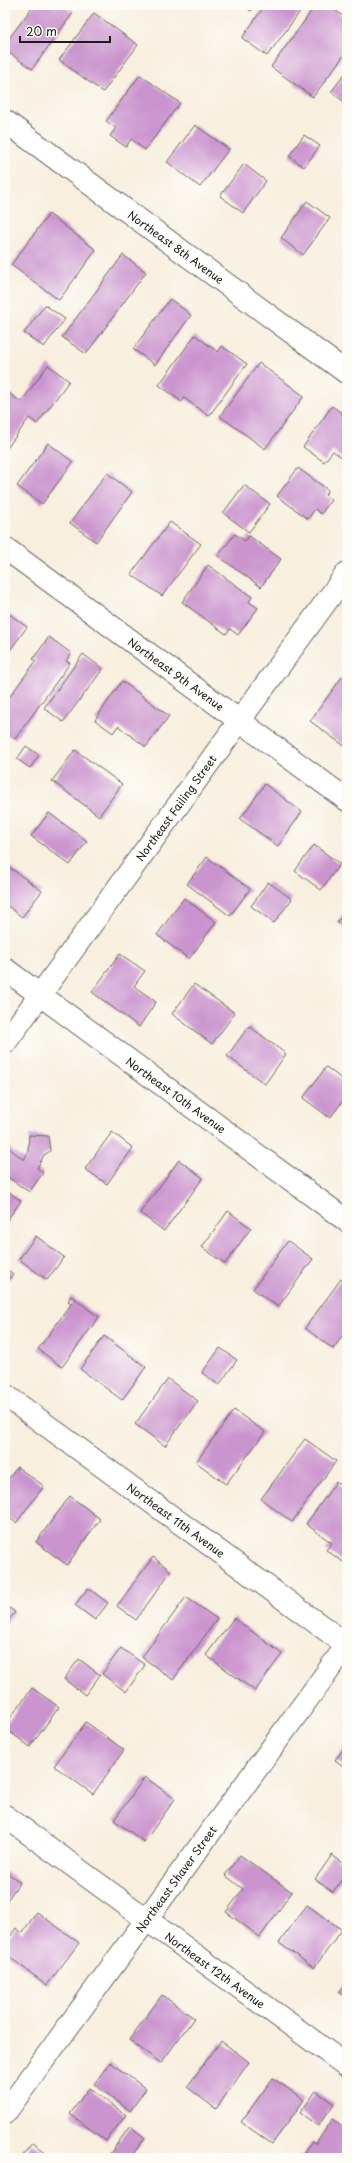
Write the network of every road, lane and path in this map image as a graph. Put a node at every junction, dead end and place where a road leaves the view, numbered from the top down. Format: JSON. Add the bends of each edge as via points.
{"nodes":[{"id":1,"x":5,"y":121,"type":"edge"},
{"id":2,"x":347,"y":373,"type":"edge"},
{"id":3,"x":5,"y":548,"type":"edge"},
{"id":4,"x":347,"y":574,"type":"edge"},
{"id":5,"x":240,"y":721,"type":"junction"},
{"id":6,"x":347,"y":800,"type":"edge"},
{"id":7,"x":5,"y":969,"type":"edge"},
{"id":8,"x":40,"y":995,"type":"junction"},
{"id":9,"x":5,"y":1043,"type":"edge"},
{"id":10,"x":347,"y":1221,"type":"edge"},
{"id":11,"x":5,"y":1395,"type":"edge"},
{"id":12,"x":347,"y":1645,"type":"edge"},
{"id":13,"x":5,"y":1816,"type":"edge"},
{"id":14,"x":147,"y":1920,"type":"junction"},
{"id":15,"x":347,"y":2066,"type":"edge"},
{"id":16,"x":5,"y":2113,"type":"edge"}],
"edges":[{"from":1,"to":2,"type":"street","name":"Northeast 8th Avenue"},
{"from":3,"to":5,"type":"street","name":"Northeast 9th Avenue"},
{"from":4,"to":5,"type":"street","name":"Northeast Failing Street"},
{"from":5,"to":6,"type":"street","name":"Northeast 9th Avenue"},
{"from":5,"to":8,"type":"street","name":"Northeast Failing Street"},
{"from":7,"to":8,"type":"street","name":"Northeast 10th Avenue"},
{"from":8,"to":9,"type":"street","name":"Northeast Failing Street"},
{"from":8,"to":10,"type":"street","name":"Northeast 10th Avenue"},
{"from":11,"to":12,"type":"street","name":"Northeast 11th Avenue"},
{"from":12,"to":14,"type":"street","name":"Northeast Shaver Street"},
{"from":13,"to":14,"type":"street","name":"Northeast 12th Avenue"},
{"from":14,"to":15,"type":"street","name":"Northeast 12th Avenue"},
{"from":14,"to":16,"type":"street","name":"Northeast Shaver Street"}]}
